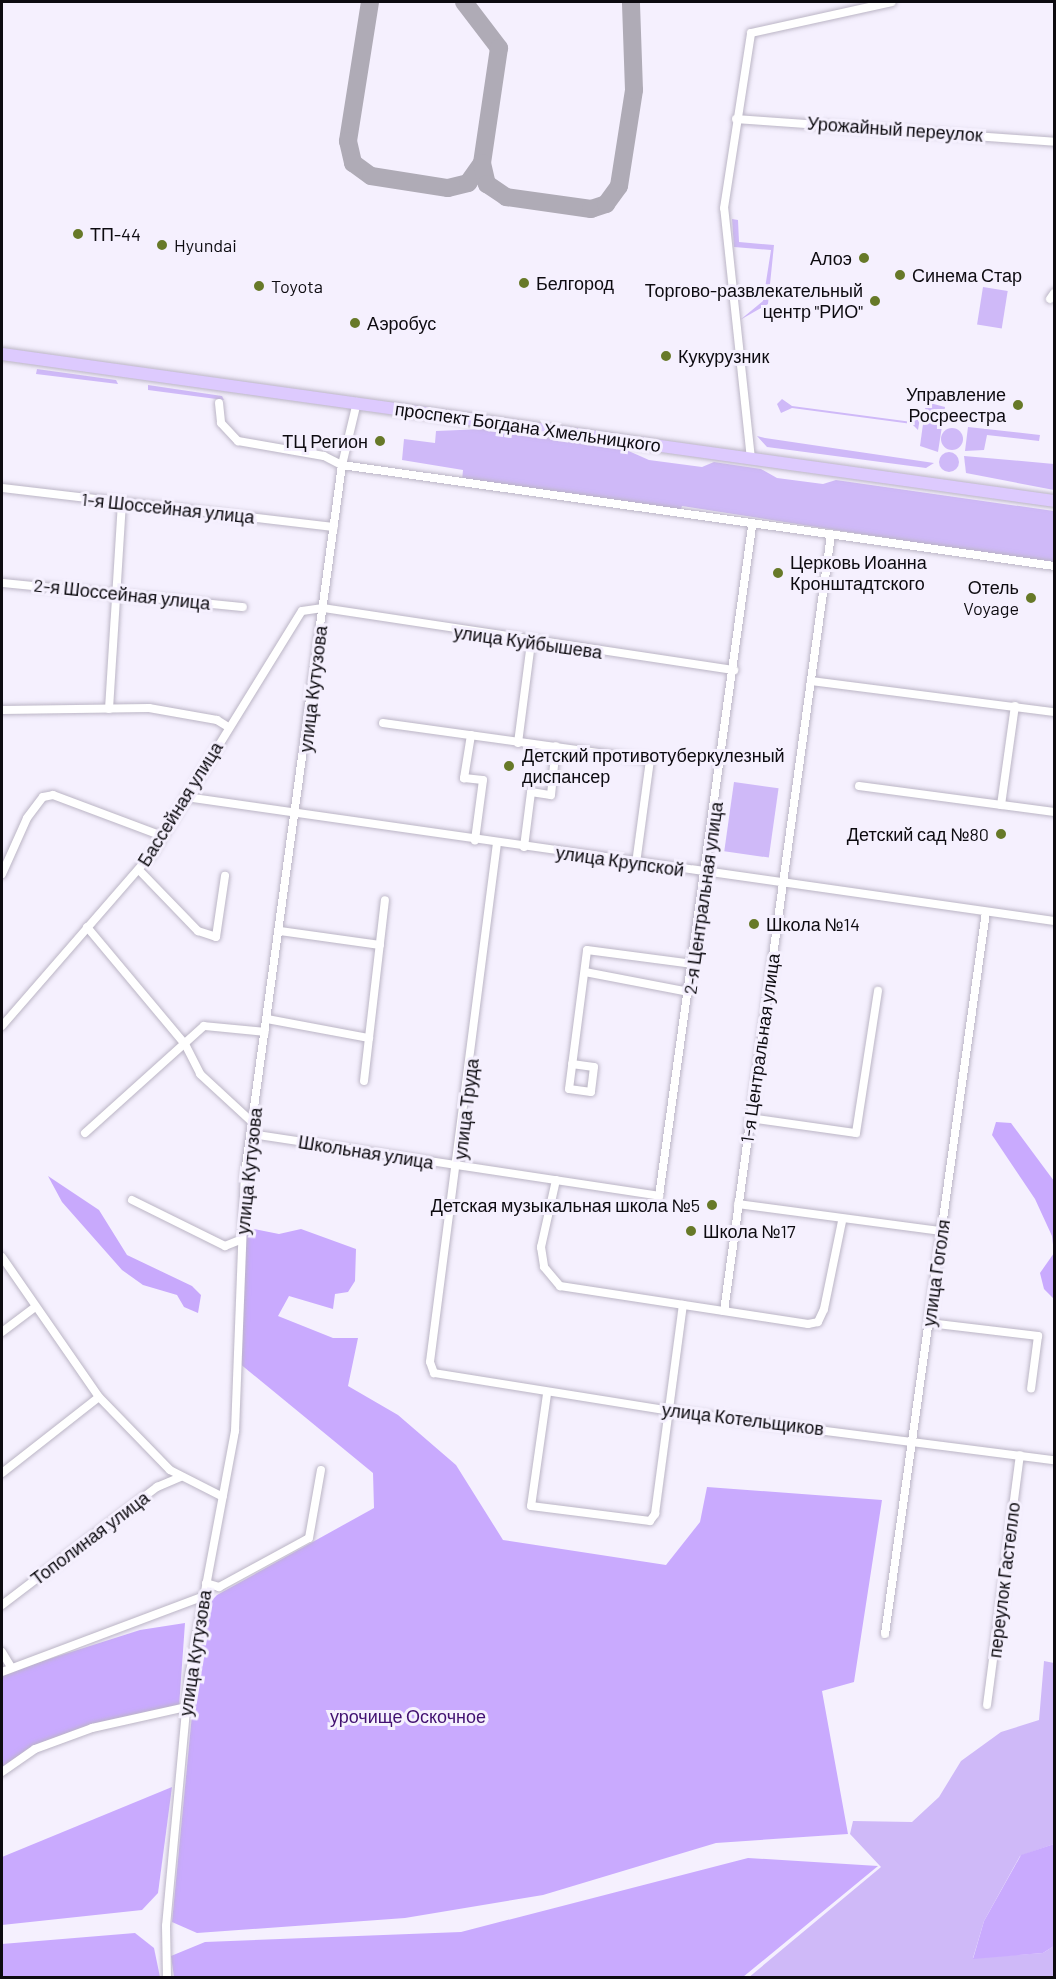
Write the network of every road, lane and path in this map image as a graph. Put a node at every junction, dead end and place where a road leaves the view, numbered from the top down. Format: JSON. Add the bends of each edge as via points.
{"nodes":[{"id":1,"x":892,"y":2,"type":"edge"},
{"id":2,"x":736,"y":119,"type":"junction"},
{"id":3,"x":1054,"y":142,"type":"edge"},
{"id":4,"x":2,"y":354,"type":"edge"},
{"id":5,"x":219,"y":402,"type":"dead end"},
{"id":6,"x":357,"y":402,"type":"junction"},
{"id":7,"x":751,"y":459,"type":"junction"},
{"id":8,"x":342,"y":465,"type":"junction"},
{"id":9,"x":2,"y":488,"type":"edge"},
{"id":10,"x":1054,"y":501,"type":"edge"},
{"id":11,"x":122,"y":503,"type":"junction"},
{"id":12,"x":334,"y":527,"type":"junction"},
{"id":13,"x":752,"y":527,"type":"junction"},
{"id":14,"x":831,"y":535,"type":"junction"},
{"id":15,"x":1054,"y":566,"type":"edge"},
{"id":16,"x":2,"y":584,"type":"edge"},
{"id":17,"x":115,"y":591,"type":"junction"},
{"id":18,"x":243,"y":607,"type":"dead end"},
{"id":19,"x":323,"y":608,"type":"junction"},
{"id":20,"x":531,"y":643,"type":"junction"},
{"id":21,"x":734,"y":670,"type":"junction"},
{"id":22,"x":811,"y":681,"type":"junction"},
{"id":23,"x":1015,"y":706,"type":"junction"},
{"id":24,"x":110,"y":709,"type":"junction"},
{"id":25,"x":2,"y":710,"type":"edge"},
{"id":26,"x":1054,"y":712,"type":"edge"},
{"id":27,"x":382,"y":723,"type":"dead end"},
{"id":28,"x":228,"y":727,"type":"junction"},
{"id":29,"x":471,"y":735,"type":"junction"},
{"id":30,"x":518,"y":743,"type":"junction"},
{"id":31,"x":556,"y":746,"type":"junction"},
{"id":32,"x":859,"y":786,"type":"dead end"},
{"id":33,"x":186,"y":796,"type":"junction"},
{"id":34,"x":1001,"y":805,"type":"junction"},
{"id":35,"x":1054,"y":812,"type":"edge"},
{"id":36,"x":296,"y":815,"type":"junction"},
{"id":37,"x":162,"y":836,"type":"junction"},
{"id":38,"x":475,"y":840,"type":"junction"},
{"id":39,"x":497,"y":843,"type":"junction"},
{"id":40,"x":524,"y":847,"type":"junction"},
{"id":41,"x":636,"y":863,"type":"junction"},
{"id":42,"x":139,"y":870,"type":"junction"},
{"id":43,"x":2,"y":874,"type":"edge"},
{"id":44,"x":708,"y":874,"type":"junction"},
{"id":45,"x":225,"y":876,"type":"dead end"},
{"id":46,"x":783,"y":886,"type":"junction"},
{"id":47,"x":385,"y":900,"type":"dead end"},
{"id":48,"x":986,"y":912,"type":"junction"},
{"id":49,"x":1054,"y":921,"type":"edge"},
{"id":50,"x":87,"y":927,"type":"junction"},
{"id":51,"x":280,"y":932,"type":"junction"},
{"id":52,"x":380,"y":945,"type":"junction"},
{"id":53,"x":693,"y":964,"type":"junction"},
{"id":54,"x":585,"y":972,"type":"junction"},
{"id":55,"x":878,"y":991,"type":"dead end"},
{"id":56,"x":689,"y":992,"type":"junction"},
{"id":57,"x":267,"y":1019,"type":"junction"},
{"id":58,"x":2,"y":1026,"type":"edge"},
{"id":59,"x":265,"y":1032,"type":"junction"},
{"id":60,"x":369,"y":1038,"type":"junction"},
{"id":61,"x":185,"y":1044,"type":"junction"},
{"id":62,"x":572,"y":1064,"type":"dead end"},
{"id":63,"x":364,"y":1081,"type":"dead end"},
{"id":64,"x":750,"y":1118,"type":"junction"},
{"id":65,"x":252,"y":1122,"type":"junction"},
{"id":66,"x":85,"y":1133,"type":"dead end"},
{"id":67,"x":251,"y":1134,"type":"junction"},
{"id":68,"x":459,"y":1167,"type":"junction"},
{"id":69,"x":556,"y":1180,"type":"junction"},
{"id":70,"x":659,"y":1196,"type":"joint"},
{"id":71,"x":132,"y":1200,"type":"dead end"},
{"id":72,"x":738,"y":1204,"type":"junction"},
{"id":73,"x":842,"y":1221,"type":"junction"},
{"id":74,"x":941,"y":1231,"type":"junction"},
{"id":75,"x":242,"y":1239,"type":"junction"},
{"id":76,"x":2,"y":1257,"type":"edge"},
{"id":77,"x":683,"y":1305,"type":"junction"},
{"id":78,"x":33,"y":1309,"type":"junction"},
{"id":79,"x":724,"y":1311,"type":"junction"},
{"id":80,"x":929,"y":1323,"type":"junction"},
{"id":81,"x":2,"y":1332,"type":"edge"},
{"id":82,"x":434,"y":1373,"type":"joint"},
{"id":83,"x":1031,"y":1389,"type":"dead end"},
{"id":84,"x":547,"y":1394,"type":"junction"},
{"id":85,"x":99,"y":1396,"type":"junction"},
{"id":86,"x":670,"y":1411,"type":"junction"},
{"id":87,"x":912,"y":1440,"type":"junction"},
{"id":88,"x":1020,"y":1455,"type":"junction"},
{"id":89,"x":1054,"y":1460,"type":"edge"},
{"id":90,"x":321,"y":1470,"type":"dead end"},
{"id":91,"x":2,"y":1473,"type":"edge"},
{"id":92,"x":181,"y":1477,"type":"junction"},
{"id":93,"x":223,"y":1497,"type":"junction"},
{"id":94,"x":206,"y":1583,"type":"junction"},
{"id":95,"x":202,"y":1597,"type":"junction"},
{"id":96,"x":2,"y":1605,"type":"edge"},
{"id":97,"x":885,"y":1634,"type":"dead end"},
{"id":98,"x":2,"y":1652,"type":"edge"},
{"id":99,"x":12,"y":1666,"type":"junction"},
{"id":100,"x":2,"y":1672,"type":"edge"},
{"id":101,"x":987,"y":1705,"type":"dead end"},
{"id":102,"x":186,"y":1707,"type":"junction"},
{"id":103,"x":2,"y":1772,"type":"edge"},
{"id":104,"x":167,"y":1977,"type":"edge"}],
"edges":[{"from":1,"to":2,"type":"street","via":[[751,33]]},
{"from":2,"to":3,"type":"street","name":"Урожайный переулок"},
{"from":2,"to":7,"type":"street","via":[[724,208]]},
{"from":4,"to":6,"type":"main road","name":"проспект Богдана Хмельницкого"},
{"from":5,"to":8,"type":"street","via":[[221,423],[238,441],[324,456]]},
{"from":6,"to":7,"type":"main road","name":"проспект Богдана Хмельницкого"},
{"from":6,"to":8,"type":"street","name":"улица Кутузова"},
{"from":7,"to":10,"type":"main road","name":"проспект Богдана Хмельницкого"},
{"from":8,"to":12,"type":"street","name":"улица Кутузова"},
{"from":8,"to":13,"type":"street"},
{"from":9,"to":11,"type":"street","name":"1-я Шоссейная улица"},
{"from":11,"to":12,"type":"street","name":"1-я Шоссейная улица"},
{"from":11,"to":17,"type":"street"},
{"from":12,"to":19,"type":"street","name":"улица Кутузова"},
{"from":13,"to":14,"type":"street"},
{"from":13,"to":21,"type":"street","name":"2-я Центральная улица"},
{"from":14,"to":15,"type":"street"},
{"from":14,"to":22,"type":"street","name":"1-я Центральная улица"},
{"from":16,"to":17,"type":"street","name":"2-я Шоссейная улица"},
{"from":17,"to":18,"type":"street","name":"2-я Шоссейная улица"},
{"from":17,"to":24,"type":"street"},
{"from":19,"to":20,"type":"street","name":"улица Куйбышева"},
{"from":19,"to":28,"type":"street","name":"Бассейная улица","via":[[302,611],[291,621]]},
{"from":19,"to":36,"type":"street","name":"улица Кутузова"},
{"from":20,"to":21,"type":"street","name":"улица Куйбышева"},
{"from":20,"to":30,"type":"street"},
{"from":21,"to":44,"type":"street","name":"2-я Центральная улица"},
{"from":22,"to":23,"type":"street"},
{"from":22,"to":46,"type":"street","name":"1-я Центральная улица"},
{"from":23,"to":26,"type":"street"},
{"from":23,"to":34,"type":"street"},
{"from":24,"to":25,"type":"street"},
{"from":24,"to":28,"type":"street","via":[[181,712]]},
{"from":27,"to":29,"type":"street"},
{"from":28,"to":33,"type":"street","name":"Бассейная улица"},
{"from":29,"to":30,"type":"street"},
{"from":29,"to":38,"type":"street","via":[[464,778],[483,780]]},
{"from":30,"to":31,"type":"street"},
{"from":31,"to":40,"type":"street","via":[[551,795],[531,792]]},
{"from":31,"to":41,"type":"street","via":[[650,760]]},
{"from":32,"to":34,"type":"street"},
{"from":33,"to":36,"type":"street","name":"улица Крупской"},
{"from":33,"to":37,"type":"street","name":"Бассейная улица"},
{"from":34,"to":35,"type":"street"},
{"from":36,"to":38,"type":"street","name":"улица Крупской"},
{"from":36,"to":51,"type":"street","name":"улица Кутузова"},
{"from":37,"to":42,"type":"street","name":"Бассейная улица"},
{"from":37,"to":43,"type":"street","via":[[53,795],[43,797],[27,818]]},
{"from":38,"to":39,"type":"street","name":"улица Крупской"},
{"from":39,"to":40,"type":"street","name":"улица Крупской"},
{"from":39,"to":68,"type":"street","name":"улица Труда"},
{"from":40,"to":41,"type":"street","name":"улица Крупской"},
{"from":41,"to":44,"type":"street","name":"улица Крупской"},
{"from":42,"to":45,"type":"street","via":[[198,931],[216,937]]},
{"from":42,"to":50,"type":"street","name":"Бассейная улица"},
{"from":44,"to":46,"type":"street","name":"улица Крупской"},
{"from":44,"to":53,"type":"street","name":"2-я Центральная улица"},
{"from":46,"to":48,"type":"street","name":"улица Крупской"},
{"from":46,"to":64,"type":"street","name":"1-я Центральная улица"},
{"from":47,"to":52,"type":"street"},
{"from":48,"to":49,"type":"street","name":"улица Крупской"},
{"from":48,"to":74,"type":"street","name":"улица Гоголя"},
{"from":50,"to":58,"type":"street","name":"Бассейная улица"},
{"from":50,"to":61,"type":"street"},
{"from":51,"to":52,"type":"street"},
{"from":51,"to":57,"type":"street","name":"улица Кутузова"},
{"from":52,"to":60,"type":"street"},
{"from":53,"to":54,"type":"street","via":[[587,950]]},
{"from":53,"to":56,"type":"street","name":"2-я Центральная улица"},
{"from":54,"to":56,"type":"street"},
{"from":54,"to":62,"type":"street"},
{"from":55,"to":64,"type":"street","via":[[856,1133]]},
{"from":56,"to":70,"type":"street","name":"2-я Центральная улица"},
{"from":57,"to":59,"type":"street","name":"улица Кутузова"},
{"from":57,"to":60,"type":"street"},
{"from":59,"to":61,"type":"street","via":[[204,1026]]},
{"from":59,"to":65,"type":"street","name":"улица Кутузова"},
{"from":60,"to":63,"type":"street"},
{"from":61,"to":65,"type":"street","via":[[200,1074]]},
{"from":61,"to":66,"type":"street"},
{"from":64,"to":72,"type":"street","name":"1-я Центральная улица"},
{"from":65,"to":67,"type":"street","name":"улица Кутузова"},
{"from":67,"to":68,"type":"street","name":"Школьная улица"},
{"from":67,"to":75,"type":"street","name":"улица Кутузова"},
{"from":68,"to":69,"type":"street","name":"Школьная улица"},
{"from":68,"to":82,"type":"street","name":"улица Труда","via":[[430,1362]]},
{"from":69,"to":70,"type":"street","name":"Школьная улица"},
{"from":69,"to":77,"type":"street","via":[[541,1247],[550,1278],[571,1291]]},
{"from":71,"to":75,"type":"street","via":[[225,1246]]},
{"from":72,"to":73,"type":"street"},
{"from":72,"to":79,"type":"street","name":"1-я Центральная улица"},
{"from":73,"to":74,"type":"street"},
{"from":73,"to":79,"type":"street","via":[[818,1322]]},
{"from":74,"to":80,"type":"street","name":"улица Гоголя"},
{"from":75,"to":93,"type":"street","name":"улица Кутузова","via":[[237,1405]]},
{"from":76,"to":78,"type":"street"},
{"from":77,"to":79,"type":"street"},
{"from":77,"to":86,"type":"street"},
{"from":78,"to":81,"type":"street"},
{"from":78,"to":85,"type":"street"},
{"from":80,"to":83,"type":"street","via":[[1038,1335]]},
{"from":80,"to":87,"type":"street","name":"улица Гоголя"},
{"from":82,"to":84,"type":"street","name":"улица Котельщиков"},
{"from":84,"to":86,"type":"street","name":"улица Котельщиков"},
{"from":84,"to":86,"type":"street","via":[[531,1506],[653,1519]]},
{"from":85,"to":91,"type":"street"},
{"from":85,"to":92,"type":"street"},
{"from":86,"to":87,"type":"street","name":"улица Котельщиков"},
{"from":87,"to":88,"type":"street","name":"улица Котельщиков"},
{"from":87,"to":97,"type":"street","name":"улица Гоголя"},
{"from":88,"to":89,"type":"street","name":"улица Котельщиков"},
{"from":88,"to":101,"type":"street","name":"переулок Гастелло"},
{"from":90,"to":94,"type":"street","via":[[309,1538],[219,1587]]},
{"from":92,"to":93,"type":"street"},
{"from":92,"to":96,"type":"street","name":"Тополиная улица","via":[[157,1487]]},
{"from":93,"to":94,"type":"street","name":"улица Кутузова"},
{"from":94,"to":95,"type":"street","name":"улица Кутузова"},
{"from":95,"to":99,"type":"street","via":[[47,1658]]},
{"from":95,"to":102,"type":"street","name":"улица Кутузова"},
{"from":98,"to":99,"type":"street"},
{"from":99,"to":100,"type":"street"},
{"from":102,"to":103,"type":"street","via":[[92,1728],[35,1749]]},
{"from":102,"to":104,"type":"street","name":"улица Кутузова","via":[[166,1926]]}]}
